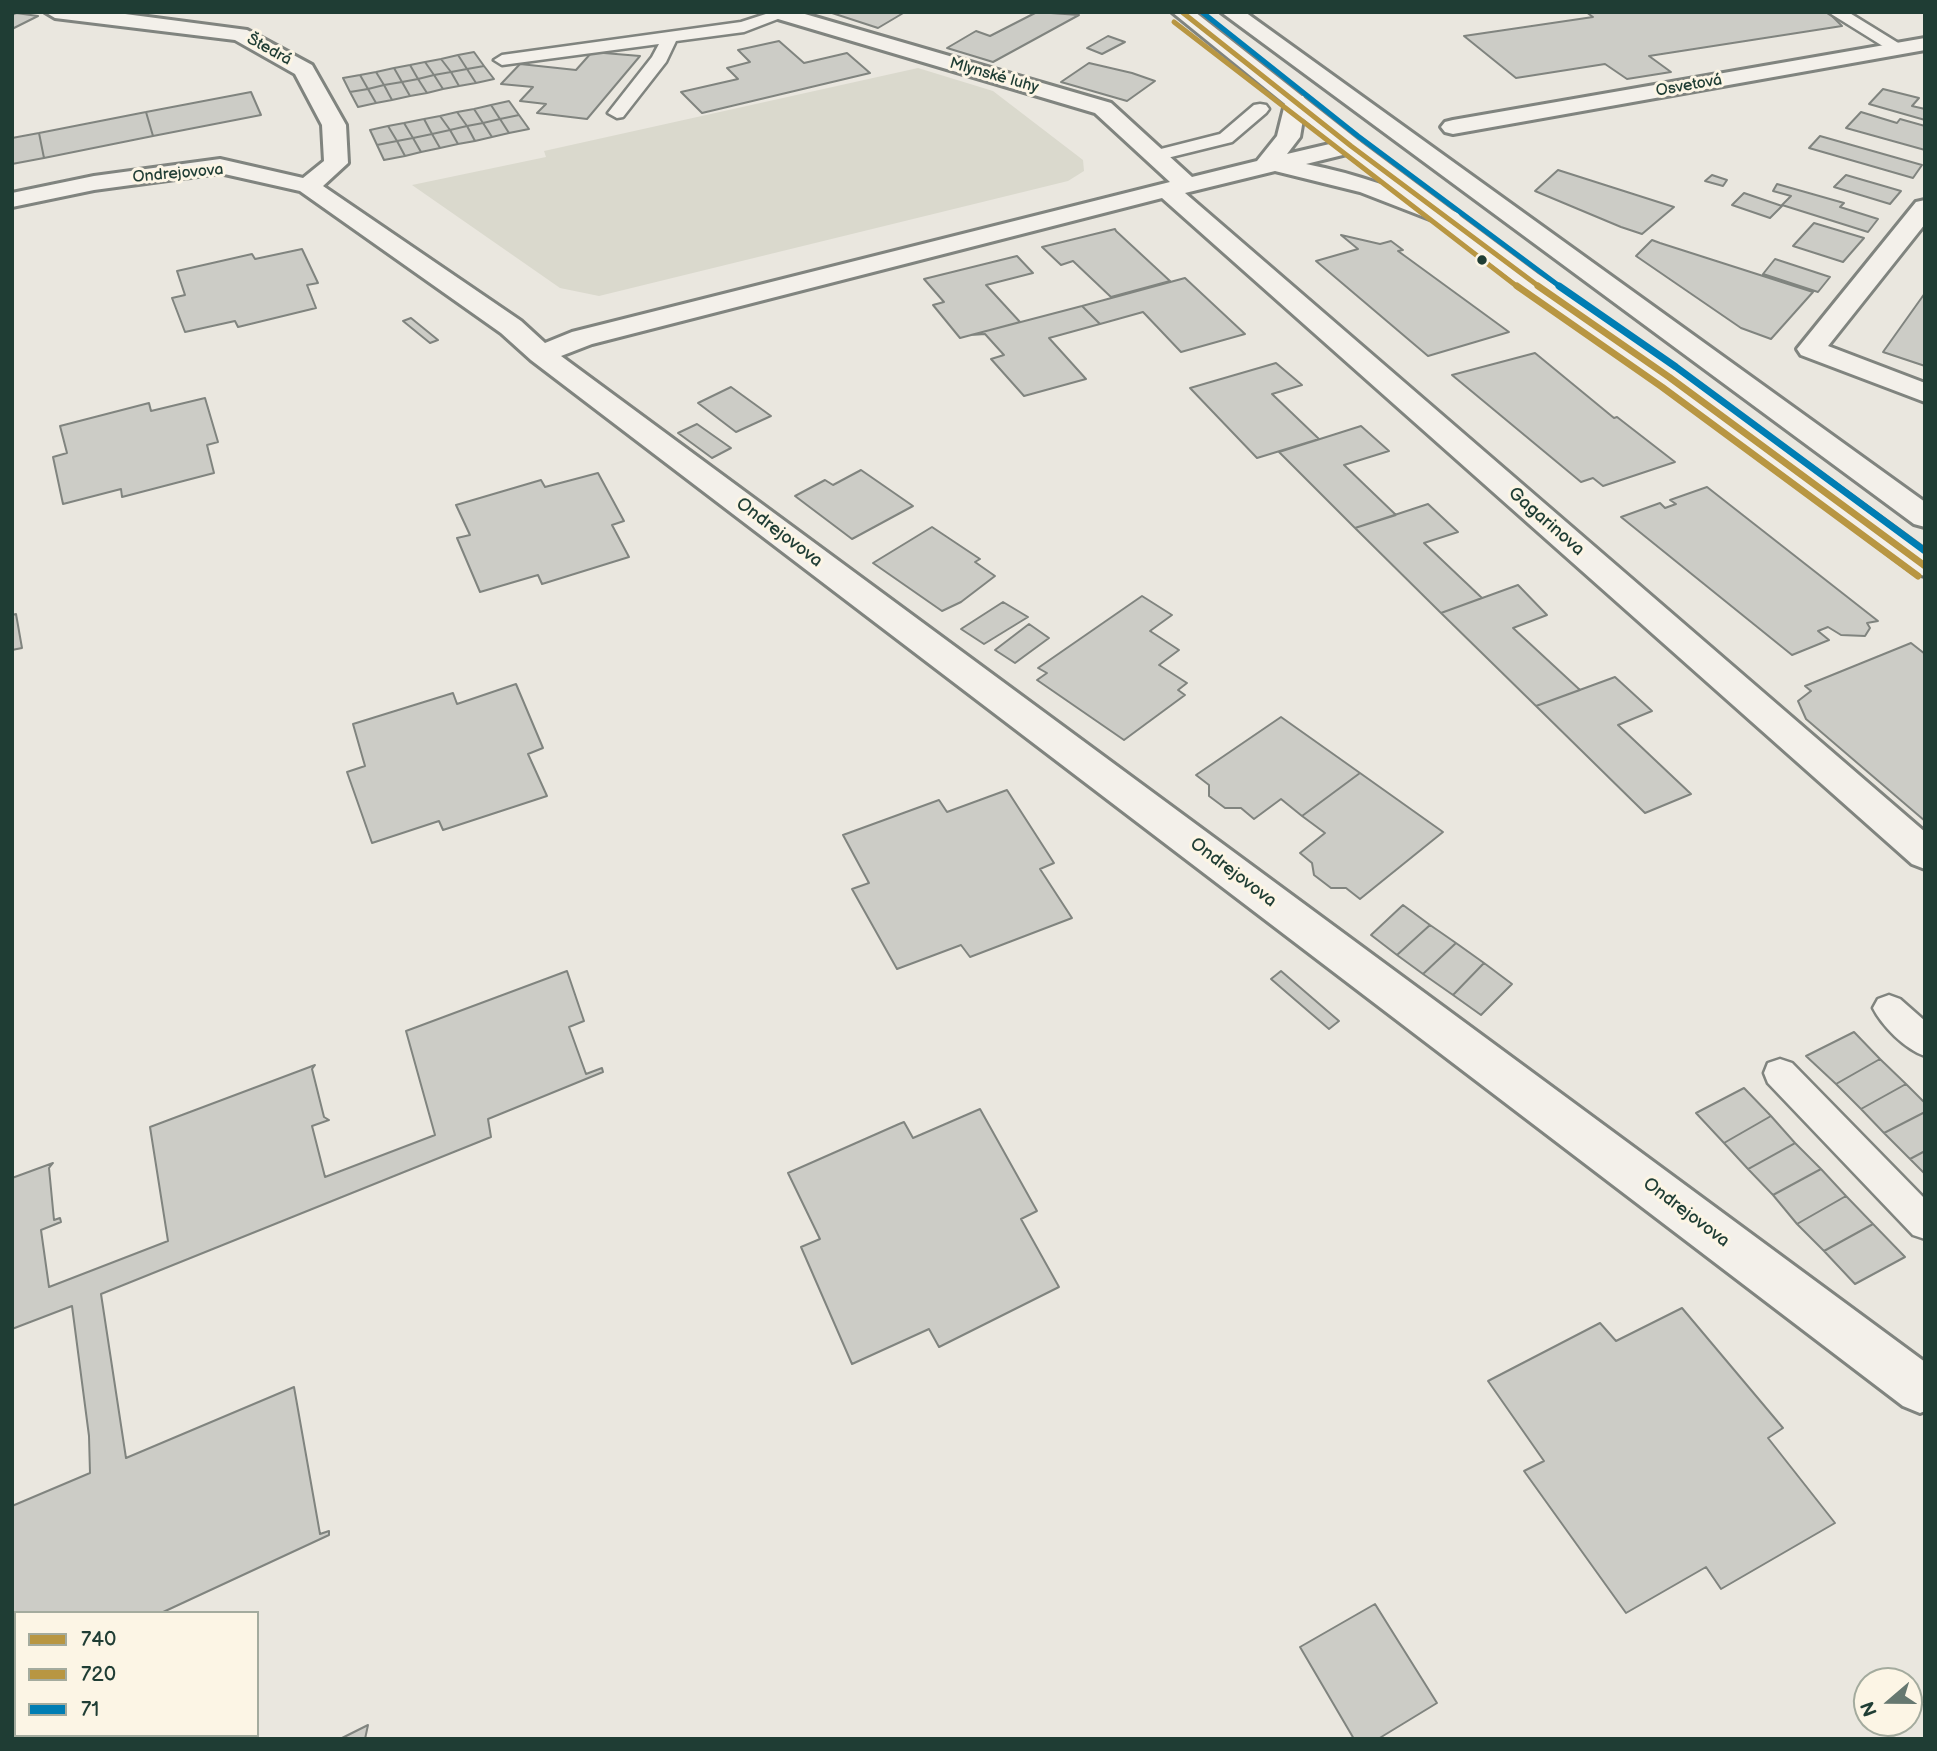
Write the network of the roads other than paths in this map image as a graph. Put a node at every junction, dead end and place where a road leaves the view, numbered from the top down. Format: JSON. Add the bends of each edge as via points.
{"nodes":[{"id":1,"x":55,"y":12,"type":"edge"},
{"id":2,"x":1182,"y":12,"type":"edge"},
{"id":3,"x":1231,"y":12,"type":"edge"},
{"id":4,"x":1836,"y":12,"type":"edge"},
{"id":5,"x":782,"y":13,"type":"edge"},
{"id":6,"x":670,"y":37,"type":"junction"},
{"id":7,"x":1925,"y":44,"type":"edge"},
{"id":8,"x":1900,"y":49,"type":"junction"},
{"id":9,"x":502,"y":60,"type":"dead end"},
{"id":10,"x":1295,"y":102,"type":"junction"},
{"id":11,"x":1358,"y":105,"type":"junction"},
{"id":12,"x":1260,"y":109,"type":"dead end"},
{"id":13,"x":617,"y":113,"type":"dead end"},
{"id":14,"x":1453,"y":127,"type":"dead end"},
{"id":15,"x":1351,"y":146,"type":"junction"},
{"id":16,"x":1155,"y":156,"type":"junction"},
{"id":17,"x":1266,"y":166,"type":"junction"},
{"id":18,"x":1466,"y":183,"type":"junction"},
{"id":19,"x":308,"y":186,"type":"junction"},
{"id":20,"x":1177,"y":188,"type":"junction"},
{"id":21,"x":12,"y":200,"type":"edge"},
{"id":22,"x":1925,"y":207,"type":"edge"},
{"id":23,"x":1449,"y":218,"type":"junction"},
{"id":24,"x":541,"y":354,"type":"junction"},
{"id":25,"x":1925,"y":393,"type":"edge"},
{"id":26,"x":1925,"y":517,"type":"edge"},
{"id":27,"x":1925,"y":566,"type":"edge"},
{"id":28,"x":1925,"y":854,"type":"edge"},
{"id":29,"x":1889,"y":1008,"type":"dead end"},
{"id":30,"x":1925,"y":1042,"type":"edge"},
{"id":31,"x":1780,"y":1073,"type":"dead end"},
{"id":32,"x":1925,"y":1223,"type":"edge"},
{"id":33,"x":1925,"y":1386,"type":"edge"}],
"edges":[{"from":1,"to":19,"type":"street","name":"Štedrá","via":[[240,34],[304,69],[334,125],[336,163]]},
{"from":2,"to":10,"type":"street"},
{"from":3,"to":11,"type":"street"},
{"from":4,"to":8,"type":"lane"},
{"from":5,"to":6,"type":"lane","via":[[744,27]]},
{"from":5,"to":16,"type":"street","name":"Mlynské luhy","via":[[1103,108]]},
{"from":6,"to":9,"type":"lane"},
{"from":6,"to":13,"type":"lane","via":[[660,58]]},
{"from":7,"to":8,"type":"street","name":"Osvetová"},
{"from":8,"to":14,"type":"street","name":"Osvetová"},
{"from":10,"to":15,"type":"street"},
{"from":10,"to":17,"type":"street","via":[[1288,137]]},
{"from":11,"to":15,"type":"street","via":[[1367,120],[1365,134]]},
{"from":11,"to":18,"type":"street"},
{"from":12,"to":16,"type":"lane","via":[[1226,138]]},
{"from":15,"to":17,"type":"street"},
{"from":15,"to":18,"type":"street"},
{"from":15,"to":23,"type":"street"},
{"from":16,"to":20,"type":"street","name":"Mlynské luhy"},
{"from":17,"to":20,"type":"street"},
{"from":17,"to":23,"type":"street","via":[[1314,171],[1376,188]]},
{"from":18,"to":26,"type":"street"},
{"from":19,"to":21,"type":"street","name":"Ondrejovova","via":[[220,166],[94,183]]},
{"from":19,"to":24,"type":"street","name":"Ondrejovova","via":[[500,319]]},
{"from":20,"to":24,"type":"street","via":[[582,338]]},
{"from":20,"to":28,"type":"street","name":"Gagarinova"},
{"from":22,"to":25,"type":"street","via":[[1811,349]]},
{"from":23,"to":27,"type":"street"},
{"from":24,"to":33,"type":"street","name":"Ondrejovova","via":[[1920,1389]]},
{"from":29,"to":30,"type":"lane"},
{"from":31,"to":32,"type":"lane"}]}
